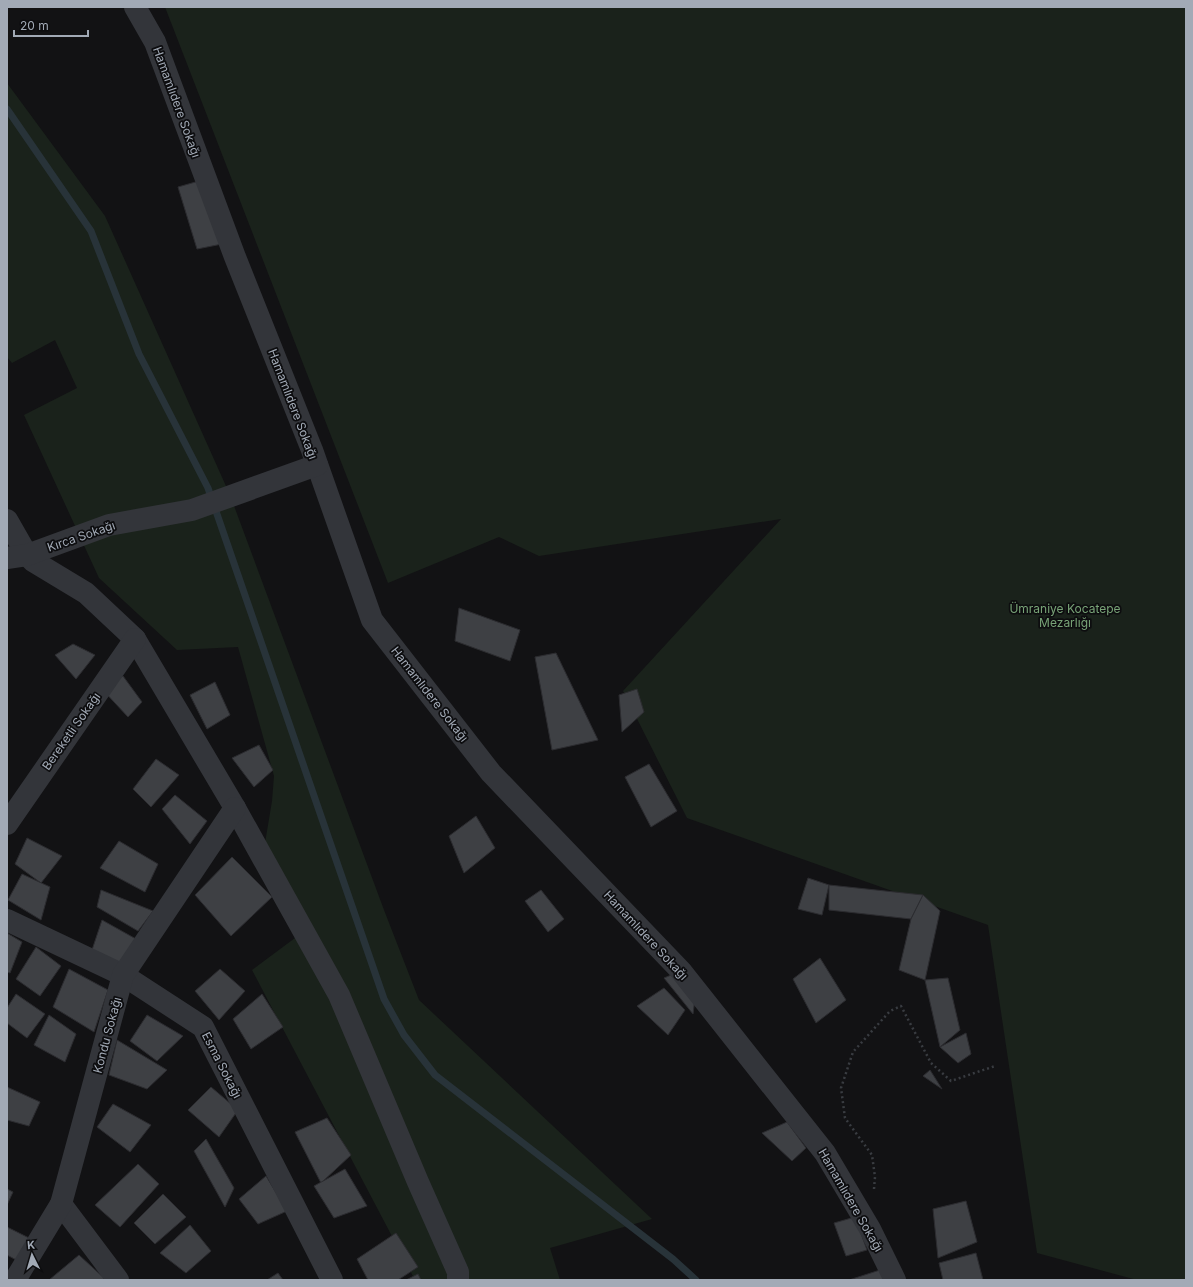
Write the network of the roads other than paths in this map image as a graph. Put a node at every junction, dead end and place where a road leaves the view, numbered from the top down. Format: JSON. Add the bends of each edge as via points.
{"nodes":[{"id":1,"x":136,"y":7,"type":"edge"},
{"id":2,"x":317,"y":465,"type":"junction"},
{"id":3,"x":7,"y":520,"type":"edge"},
{"id":4,"x":17,"y":557,"type":"edge"},
{"id":5,"x":135,"y":639,"type":"junction"},
{"id":6,"x":235,"y":808,"type":"junction"},
{"id":7,"x":10,"y":812,"type":"edge"},
{"id":8,"x":7,"y":920,"type":"edge"},
{"id":9,"x":123,"y":975,"type":"junction"},
{"id":10,"x":61,"y":1204,"type":"junction"},
{"id":11,"x":15,"y":1280,"type":"edge"},
{"id":12,"x":118,"y":1280,"type":"edge"},
{"id":13,"x":332,"y":1280,"type":"edge"},
{"id":14,"x":458,"y":1280,"type":"edge"},
{"id":15,"x":894,"y":1280,"type":"edge"}],
"edges":[{"from":1,"to":2,"type":"street","name":"Hamamlıdere Sokağı","via":[[155,42],[235,257]]},
{"from":2,"to":4,"type":"street","name":"Kırca Sokağı","via":[[192,510],[109,525]]},
{"from":2,"to":15,"type":"street","name":"Hamamlıdere Sokağı","via":[[372,620],[491,773],[681,970],[821,1146],[870,1229]]},
{"from":3,"to":4,"type":"street"},
{"from":4,"to":5,"type":"street","via":[[34,561],[86,594]]},
{"from":5,"to":6,"type":"street"},
{"from":5,"to":7,"type":"street","name":"Bereketli Sokağı"},
{"from":6,"to":9,"type":"street","name":"Kondu Sokağı"},
{"from":6,"to":14,"type":"street","via":[[339,996],[458,1272]]},
{"from":8,"to":9,"type":"street","name":"Esma Sokağı"},
{"from":9,"to":10,"type":"street","name":"Kondu Sokağı"},
{"from":9,"to":13,"type":"street","name":"Esma Sokağı","via":[[203,1027]]},
{"from":10,"to":11,"type":"street","name":"Kondu Sokağı"},
{"from":10,"to":12,"type":"street"}]}
